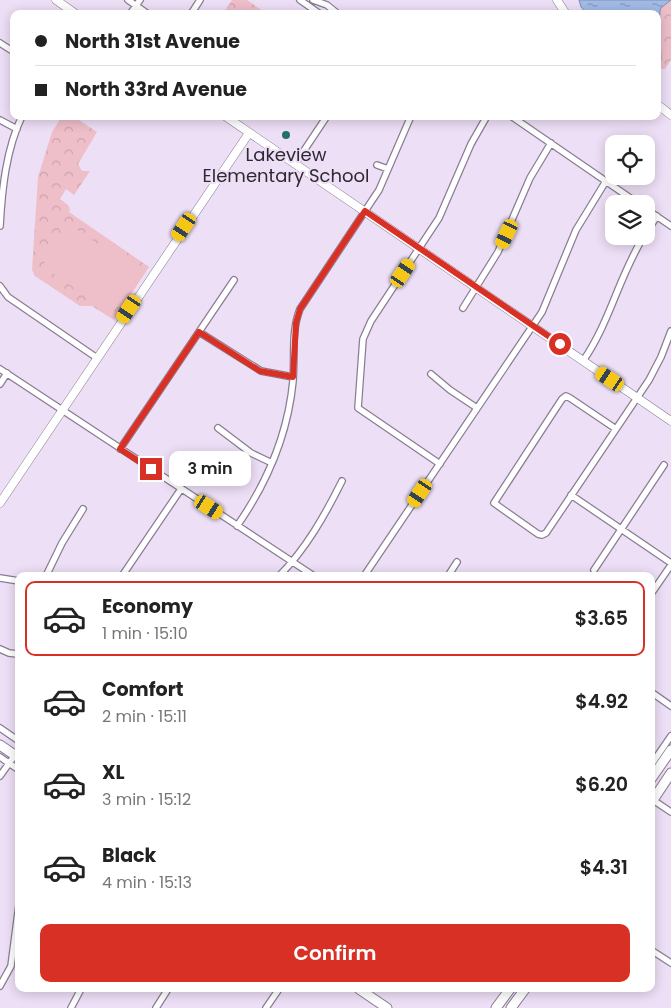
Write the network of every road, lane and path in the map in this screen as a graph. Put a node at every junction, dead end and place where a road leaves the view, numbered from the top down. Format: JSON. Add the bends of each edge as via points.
{"nodes":[{"id":1,"x":56,"y":0,"type":"edge"},
{"id":2,"x":128,"y":0,"type":"edge"},
{"id":3,"x":313,"y":0,"type":"edge"},
{"id":4,"x":304,"y":1,"type":"edge"},
{"id":5,"x":138,"y":3,"type":"edge"},
{"id":6,"x":70,"y":10,"type":"edge"},
{"id":7,"x":315,"y":10,"type":"edge"},
{"id":8,"x":333,"y":10,"type":"edge"},
{"id":9,"x":661,"y":107,"type":"edge"},
{"id":10,"x":671,"y":115,"type":"edge"},
{"id":11,"x":0,"y":120,"type":"edge"},
{"id":12,"x":20,"y":120,"type":"edge"},
{"id":13,"x":231,"y":120,"type":"edge"},
{"id":14,"x":324,"y":120,"type":"edge"},
{"id":15,"x":409,"y":120,"type":"edge"},
{"id":16,"x":485,"y":120,"type":"edge"},
{"id":17,"x":517,"y":120,"type":"edge"},
{"id":18,"x":17,"y":129,"type":"junction"},
{"id":19,"x":249,"y":133,"type":"junction"},
{"id":20,"x":551,"y":143,"type":"junction"},
{"id":21,"x":295,"y":164,"type":"junction"},
{"id":22,"x":377,"y":165,"type":"dead end"},
{"id":23,"x":388,"y":170,"type":"junction"},
{"id":24,"x":605,"y":181,"type":"edge"},
{"id":25,"x":605,"y":184,"type":"edge"},
{"id":26,"x":610,"y":185,"type":"edge"},
{"id":27,"x":1,"y":188,"type":"edge"},
{"id":28,"x":626,"y":195,"type":"edge"},
{"id":29,"x":365,"y":211,"type":"junction"},
{"id":30,"x":657,"y":216,"type":"joint"},
{"id":31,"x":655,"y":219,"type":"edge"},
{"id":32,"x":0,"y":226,"type":"edge"},
{"id":33,"x":671,"y":226,"type":"edge"},
{"id":34,"x":639,"y":245,"type":"edge"},
{"id":35,"x":420,"y":249,"type":"junction"},
{"id":36,"x":234,"y":280,"type":"dead end"},
{"id":37,"x":0,"y":286,"type":"edge"},
{"id":38,"x":476,"y":288,"type":"junction"},
{"id":39,"x":463,"y":308,"type":"dead end"},
{"id":40,"x":532,"y":326,"type":"junction"},
{"id":41,"x":671,"y":331,"type":"edge"},
{"id":42,"x":199,"y":332,"type":"junction"},
{"id":43,"x":97,"y":358,"type":"junction"},
{"id":44,"x":583,"y":361,"type":"junction"},
{"id":45,"x":0,"y":368,"type":"edge"},
{"id":46,"x":7,"y":373,"type":"junction"},
{"id":47,"x":431,"y":374,"type":"dead end"},
{"id":48,"x":293,"y":377,"type":"junction"},
{"id":49,"x":0,"y":384,"type":"edge"},
{"id":50,"x":637,"y":397,"type":"junction"},
{"id":51,"x":477,"y":408,"type":"junction"},
{"id":52,"x":62,"y":410,"type":"junction"},
{"id":53,"x":671,"y":421,"type":"edge"},
{"id":54,"x":218,"y":428,"type":"dead end"},
{"id":55,"x":616,"y":429,"type":"junction"},
{"id":56,"x":120,"y":449,"type":"junction"},
{"id":57,"x":272,"y":462,"type":"junction"},
{"id":58,"x":440,"y":464,"type":"junction"},
{"id":59,"x":664,"y":465,"type":"dead end"},
{"id":60,"x":342,"y":481,"type":"dead end"},
{"id":61,"x":181,"y":489,"type":"junction"},
{"id":62,"x":571,"y":495,"type":"junction"},
{"id":63,"x":0,"y":504,"type":"edge"},
{"id":64,"x":84,"y":509,"type":"dead end"},
{"id":65,"x":237,"y":526,"type":"junction"},
{"id":66,"x":622,"y":529,"type":"junction"},
{"id":67,"x":292,"y":562,"type":"junction"},
{"id":68,"x":457,"y":562,"type":"dead end"},
{"id":69,"x":671,"y":564,"type":"edge"},
{"id":70,"x":594,"y":570,"type":"dead end"},
{"id":71,"x":48,"y":572,"type":"edge"},
{"id":72,"x":125,"y":572,"type":"edge"},
{"id":73,"x":283,"y":572,"type":"edge"},
{"id":74,"x":308,"y":572,"type":"edge"},
{"id":75,"x":367,"y":572,"type":"edge"},
{"id":76,"x":451,"y":572,"type":"edge"},
{"id":77,"x":0,"y":578,"type":"edge"},
{"id":78,"x":15,"y":580,"type":"edge"},
{"id":79,"x":655,"y":588,"type":"edge"},
{"id":80,"x":0,"y":649,"type":"edge"},
{"id":81,"x":15,"y":654,"type":"edge"},
{"id":82,"x":655,"y":695,"type":"edge"},
{"id":83,"x":671,"y":706,"type":"edge"},
{"id":84,"x":0,"y":728,"type":"edge"},
{"id":85,"x":671,"y":736,"type":"edge"},
{"id":86,"x":15,"y":739,"type":"edge"},
{"id":87,"x":0,"y":744,"type":"edge"},
{"id":88,"x":671,"y":750,"type":"edge"},
{"id":89,"x":15,"y":755,"type":"edge"},
{"id":90,"x":0,"y":757,"type":"edge"},
{"id":91,"x":15,"y":758,"type":"edge"},
{"id":92,"x":655,"y":759,"type":"edge"},
{"id":93,"x":8,"y":763,"type":"junction"},
{"id":94,"x":15,"y":767,"type":"edge"},
{"id":95,"x":671,"y":773,"type":"edge"},
{"id":96,"x":655,"y":774,"type":"edge"},
{"id":97,"x":0,"y":776,"type":"edge"},
{"id":98,"x":655,"y":797,"type":"edge"},
{"id":99,"x":655,"y":803,"type":"edge"},
{"id":100,"x":671,"y":812,"type":"edge"},
{"id":101,"x":15,"y":936,"type":"edge"},
{"id":102,"x":655,"y":953,"type":"edge"},
{"id":103,"x":671,"y":963,"type":"edge"},
{"id":104,"x":0,"y":986,"type":"edge"},
{"id":105,"x":79,"y":992,"type":"edge"},
{"id":106,"x":166,"y":992,"type":"edge"},
{"id":107,"x":277,"y":992,"type":"edge"},
{"id":108,"x":363,"y":992,"type":"edge"},
{"id":109,"x":508,"y":992,"type":"edge"},
{"id":110,"x":523,"y":992,"type":"edge"},
{"id":111,"x":70,"y":1008,"type":"edge"},
{"id":112,"x":156,"y":1008,"type":"edge"},
{"id":113,"x":266,"y":1008,"type":"edge"},
{"id":114,"x":387,"y":1008,"type":"edge"},
{"id":115,"x":496,"y":1008,"type":"edge"},
{"id":116,"x":511,"y":1008,"type":"edge"}],
"edges":[{"from":1,"to":6,"type":"street"},
{"from":2,"to":5,"type":"street"},
{"from":3,"to":8,"type":"street"},
{"from":4,"to":7,"type":"street"},
{"from":9,"to":10,"type":"street"},
{"from":11,"to":18,"type":"street"},
{"from":12,"to":18,"type":"street"},
{"from":13,"to":19,"type":"street"},
{"from":14,"to":21,"type":"street"},
{"from":15,"to":23,"type":"street"},
{"from":16,"to":35,"type":"street","via":[[463,160],[439,218]]},
{"from":17,"to":20,"type":"street"},
{"from":18,"to":27,"type":"street"},
{"from":19,"to":21,"type":"street"},
{"from":19,"to":43,"type":"street"},
{"from":20,"to":24,"type":"street"},
{"from":20,"to":38,"type":"street","via":[[530,178],[498,252]]},
{"from":21,"to":29,"type":"street"},
{"from":22,"to":23,"type":"street"},
{"from":23,"to":29,"type":"street"},
{"from":25,"to":40,"type":"street","via":[[576,230],[547,303]]},
{"from":26,"to":28,"type":"street"},
{"from":27,"to":32,"type":"street"},
{"from":29,"to":35,"type":"street"},
{"from":29,"to":48,"type":"street","via":[[300,309],[296,323]]},
{"from":30,"to":31,"type":"street"},
{"from":30,"to":33,"type":"street"},
{"from":34,"to":44,"type":"street","via":[[618,287],[605,324]]},
{"from":35,"to":38,"type":"street"},
{"from":35,"to":58,"type":"street","via":[[366,329],[358,408]]},
{"from":36,"to":42,"type":"street"},
{"from":37,"to":43,"type":"street","via":[[8,297]]},
{"from":38,"to":39,"type":"street"},
{"from":38,"to":40,"type":"street"},
{"from":40,"to":44,"type":"street"},
{"from":40,"to":51,"type":"street"},
{"from":41,"to":50,"type":"street","via":[[658,363]]},
{"from":42,"to":48,"type":"street","via":[[260,371]]},
{"from":42,"to":56,"type":"street"},
{"from":43,"to":52,"type":"street"},
{"from":44,"to":50,"type":"street"},
{"from":45,"to":46,"type":"street"},
{"from":46,"to":49,"type":"street"},
{"from":46,"to":52,"type":"street"},
{"from":47,"to":51,"type":"street"},
{"from":48,"to":57,"type":"street","via":[[284,428]]},
{"from":50,"to":53,"type":"street"},
{"from":50,"to":55,"type":"street"},
{"from":51,"to":58,"type":"street"},
{"from":52,"to":56,"type":"street"},
{"from":52,"to":63,"type":"street"},
{"from":54,"to":57,"type":"street","via":[[251,453]]},
{"from":55,"to":62,"type":"street"},
{"from":55,"to":62,"type":"street","via":[[566,396],[494,503],[542,536]]},
{"from":56,"to":61,"type":"street"},
{"from":57,"to":65,"type":"street","via":[[253,502]]},
{"from":58,"to":75,"type":"street"},
{"from":59,"to":66,"type":"street"},
{"from":60,"to":67,"type":"street","via":[[321,521]]},
{"from":61,"to":65,"type":"street"},
{"from":61,"to":72,"type":"street"},
{"from":62,"to":66,"type":"street"},
{"from":64,"to":71,"type":"street"},
{"from":65,"to":67,"type":"street"},
{"from":66,"to":69,"type":"street"},
{"from":66,"to":70,"type":"street"},
{"from":67,"to":73,"type":"street"},
{"from":67,"to":74,"type":"street"},
{"from":68,"to":76,"type":"street"},
{"from":69,"to":79,"type":"street"},
{"from":77,"to":78,"type":"street"},
{"from":80,"to":81,"type":"street"},
{"from":82,"to":83,"type":"street"},
{"from":84,"to":86,"type":"street"},
{"from":85,"to":92,"type":"street"},
{"from":87,"to":89,"type":"main road"},
{"from":88,"to":96,"type":"main road"},
{"from":90,"to":93,"type":"street"},
{"from":91,"to":93,"type":"street"},
{"from":93,"to":94,"type":"street"},
{"from":93,"to":97,"type":"street"},
{"from":95,"to":98,"type":"main road"},
{"from":99,"to":100,"type":"street"},
{"from":101,"to":104,"type":"street","via":[[11,966]]},
{"from":102,"to":103,"type":"street"},
{"from":105,"to":111,"type":"street"},
{"from":106,"to":112,"type":"street"},
{"from":107,"to":113,"type":"street"},
{"from":108,"to":114,"type":"main road"},
{"from":109,"to":115,"type":"main road"},
{"from":110,"to":116,"type":"main road"}]}
